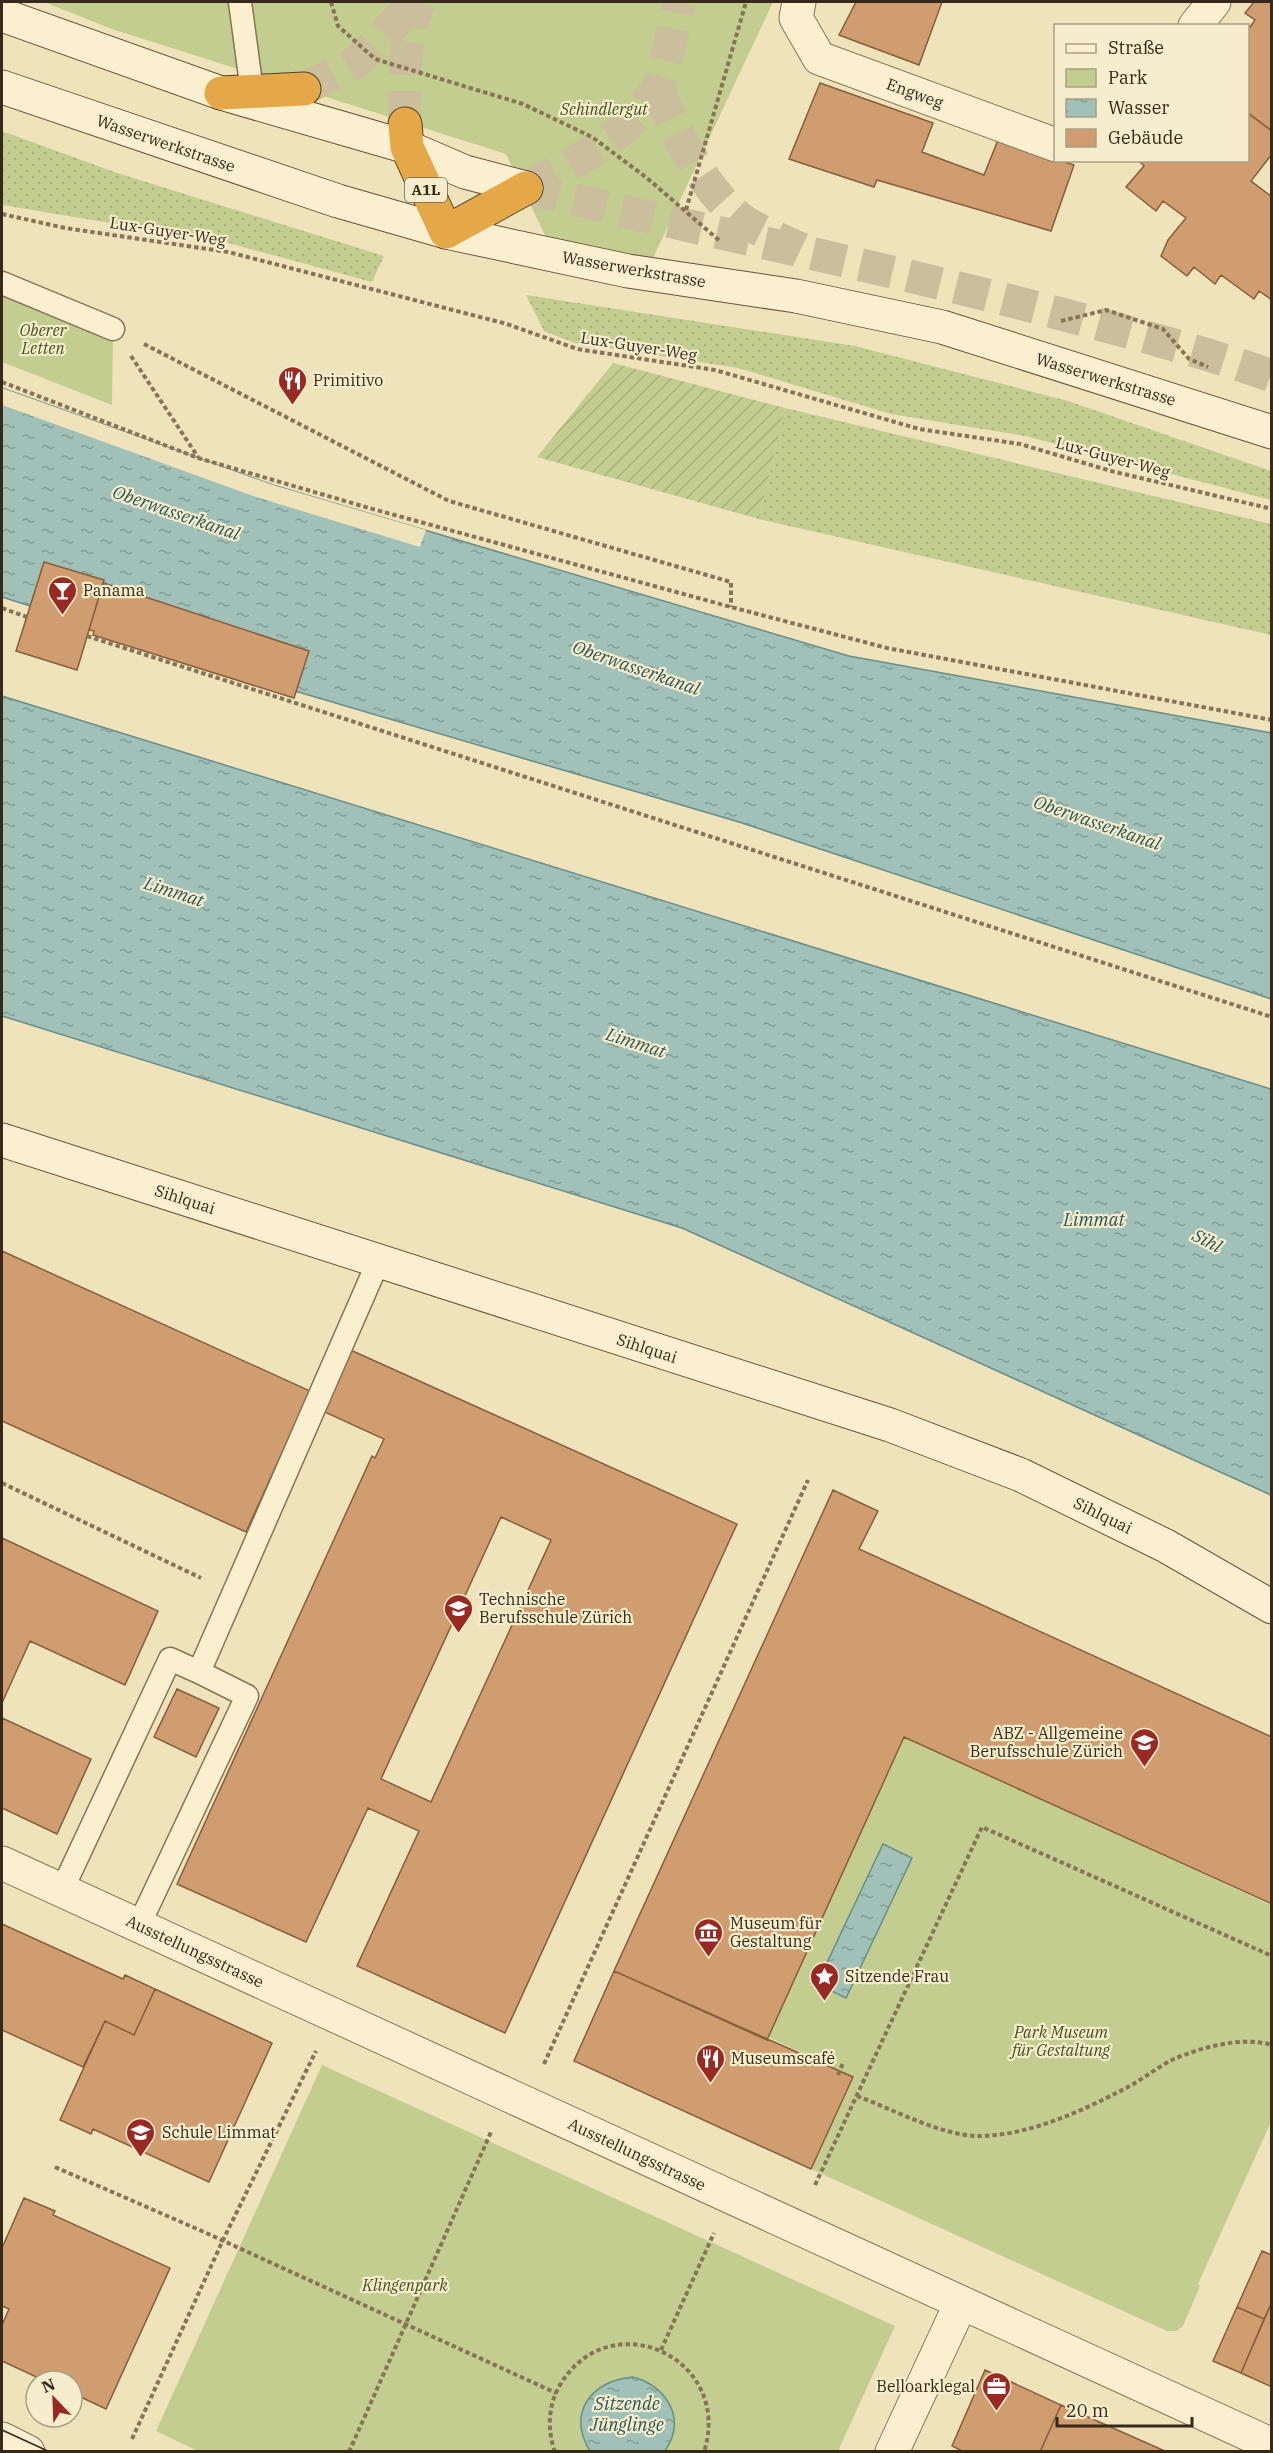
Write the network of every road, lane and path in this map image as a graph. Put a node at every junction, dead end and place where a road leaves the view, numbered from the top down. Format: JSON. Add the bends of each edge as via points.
{"nodes":[{"id":1,"x":240,"y":2,"type":"edge"},
{"id":2,"x":331,"y":2,"type":"edge"},
{"id":3,"x":746,"y":2,"type":"edge"},
{"id":4,"x":1214,"y":2,"type":"edge"},
{"id":5,"x":798,"y":10,"type":"edge"},
{"id":6,"x":2,"y":15,"type":"edge"},
{"id":7,"x":1197,"y":24,"type":"edge"},
{"id":8,"x":2,"y":87,"type":"edge"},
{"id":9,"x":304,"y":88,"type":"tunnel mouth"},
{"id":10,"x":237,"y":92,"type":"junction"},
{"id":11,"x":406,"y":136,"type":"junction"},
{"id":12,"x":1054,"y":144,"type":"edge"},
{"id":13,"x":526,"y":188,"type":"joint"},
{"id":14,"x":686,"y":210,"type":"junction"},
{"id":15,"x":2,"y":214,"type":"edge"},
{"id":16,"x":446,"y":232,"type":"junction"},
{"id":17,"x":724,"y":245,"type":"dead end"},
{"id":18,"x":2,"y":283,"type":"edge"},
{"id":19,"x":1056,"y":322,"type":"dead end"},
{"id":20,"x":114,"y":328,"type":"junction"},
{"id":21,"x":1210,"y":367,"type":"dead end"},
{"id":22,"x":2,"y":382,"type":"edge"},
{"id":23,"x":1272,"y":432,"type":"edge"},
{"id":24,"x":198,"y":458,"type":"junction"},
{"id":25,"x":1272,"y":509,"type":"edge"},
{"id":26,"x":731,"y":607,"type":"junction"},
{"id":27,"x":2,"y":608,"type":"edge"},
{"id":28,"x":27,"y":616,"type":"dead end"},
{"id":29,"x":87,"y":636,"type":"dead end"},
{"id":30,"x":1272,"y":720,"type":"edge"},
{"id":31,"x":1272,"y":1017,"type":"edge"},
{"id":32,"x":2,"y":1140,"type":"edge"},
{"id":33,"x":378,"y":1262,"type":"junction"},
{"id":34,"x":808,"y":1480,"type":"dead end"},
{"id":35,"x":2,"y":1483,"type":"edge"},
{"id":36,"x":233,"y":1594,"type":"junction"},
{"id":37,"x":1272,"y":1607,"type":"edge"},
{"id":38,"x":199,"y":1672,"type":"junction"},
{"id":39,"x":2,"y":1863,"type":"edge"},
{"id":40,"x":62,"y":1890,"type":"junction"},
{"id":41,"x":140,"y":1925,"type":"junction"},
{"id":42,"x":1272,"y":1956,"type":"edge"},
{"id":43,"x":1272,"y":2045,"type":"edge"},
{"id":44,"x":316,"y":2051,"type":"dead end"},
{"id":45,"x":843,"y":2063,"type":"dead end"},
{"id":46,"x":544,"y":2064,"type":"dead end"},
{"id":47,"x":838,"y":2074,"type":"dead end"},
{"id":48,"x":857,"y":2096,"type":"junction"},
{"id":49,"x":491,"y":2132,"type":"dead end"},
{"id":50,"x":55,"y":2167,"type":"dead end"},
{"id":51,"x":815,"y":2185,"type":"dead end"},
{"id":52,"x":714,"y":2233,"type":"dead end"},
{"id":53,"x":223,"y":2240,"type":"junction"},
{"id":54,"x":961,"y":2303,"type":"junction"},
{"id":55,"x":405,"y":2325,"type":"junction"},
{"id":56,"x":661,"y":2350,"type":"junction"},
{"id":57,"x":556,"y":2393,"type":"junction"},
{"id":58,"x":2,"y":2439,"type":"edge"},
{"id":59,"x":132,"y":2439,"type":"dead end"},
{"id":60,"x":1272,"y":2445,"type":"edge"},
{"id":61,"x":28,"y":2451,"type":"edge"},
{"id":62,"x":349,"y":2451,"type":"edge"},
{"id":63,"x":555,"y":2451,"type":"edge"},
{"id":64,"x":704,"y":2451,"type":"edge"},
{"id":65,"x":892,"y":2451,"type":"edge"}],
"edges":[{"from":1,"to":10,"type":"lane"},
{"from":2,"to":14,"type":"path","via":[[338,26],[375,59],[523,104],[592,137]]},
{"from":3,"to":14,"type":"path"},
{"from":4,"to":7,"type":"street"},
{"from":5,"to":12,"type":"street","name":"Engweg","via":[[819,58]]},
{"from":6,"to":10,"type":"street"},
{"from":8,"to":16,"type":"street","name":"Wasserwerkstrasse","via":[[338,201]]},
{"from":9,"to":10,"type":"highway"},
{"from":10,"to":11,"type":"street"},
{"from":11,"to":13,"type":"street","via":[[465,172]]},
{"from":11,"to":16,"type":"highway","number":"A1L"},
{"from":13,"to":16,"type":"highway"},
{"from":14,"to":17,"type":"path"},
{"from":15,"to":25,"type":"path","name":"Lux-Guyer-Weg","via":[[65,228],[228,252],[507,324],[577,349],[715,370],[919,429],[1020,444],[1111,471]]},
{"from":16,"to":23,"type":"street","name":"Wasserwerkstrasse","via":[[628,271],[796,296],[942,327]]},
{"from":18,"to":20,"type":"lane"},
{"from":19,"to":21,"type":"path","via":[[1106,310],[1163,329],[1189,359]]},
{"from":20,"to":24,"type":"path"},
{"from":20,"to":26,"type":"path","via":[[449,501],[731,582]]},
{"from":22,"to":24,"type":"path"},
{"from":24,"to":26,"type":"path"},
{"from":26,"to":30,"type":"path","via":[[887,648]]},
{"from":27,"to":28,"type":"path"},
{"from":29,"to":31,"type":"path"},
{"from":32,"to":33,"type":"street","name":"Sihlquai"},
{"from":33,"to":36,"type":"lane"},
{"from":33,"to":37,"type":"street","name":"Sihlquai","via":[[890,1425],[1021,1475],[1166,1546]]},
{"from":34,"to":46,"type":"path"},
{"from":35,"to":36,"type":"path"},
{"from":36,"to":38,"type":"lane"},
{"from":38,"to":40,"type":"lane","via":[[170,1659]]},
{"from":38,"to":41,"type":"lane","via":[[247,1696]]},
{"from":39,"to":40,"type":"street","name":"Ausstellungsstrasse"},
{"from":40,"to":41,"type":"street","name":"Ausstellungsstrasse"},
{"from":41,"to":54,"type":"street","name":"Ausstellungsstrasse"},
{"from":42,"to":48,"type":"path","via":[[982,1827]]},
{"from":43,"to":48,"type":"path","via":[[1260,2041],[1214,2046],[1174,2059],[1077,2112],[1024,2129],[976,2136],[937,2127]]},
{"from":44,"to":53,"type":"path"},
{"from":45,"to":47,"type":"path"},
{"from":48,"to":51,"type":"path"},
{"from":49,"to":55,"type":"path"},
{"from":50,"to":53,"type":"path"},
{"from":52,"to":56,"type":"path"},
{"from":53,"to":55,"type":"path"},
{"from":53,"to":59,"type":"path"},
{"from":54,"to":60,"type":"street","name":"Ausstellungsstrasse"},
{"from":54,"to":65,"type":"street"},
{"from":55,"to":57,"type":"path"},
{"from":55,"to":62,"type":"path"},
{"from":56,"to":57,"type":"path","via":[[637,2344],[612,2346],[588,2355],[568,2371]]},
{"from":56,"to":64,"type":"path","via":[[683,2364],[700,2384],[709,2408],[710,2434]]},
{"from":57,"to":63,"type":"path","via":[[550,2416]]},
{"from":58,"to":61,"type":"street"}]}
